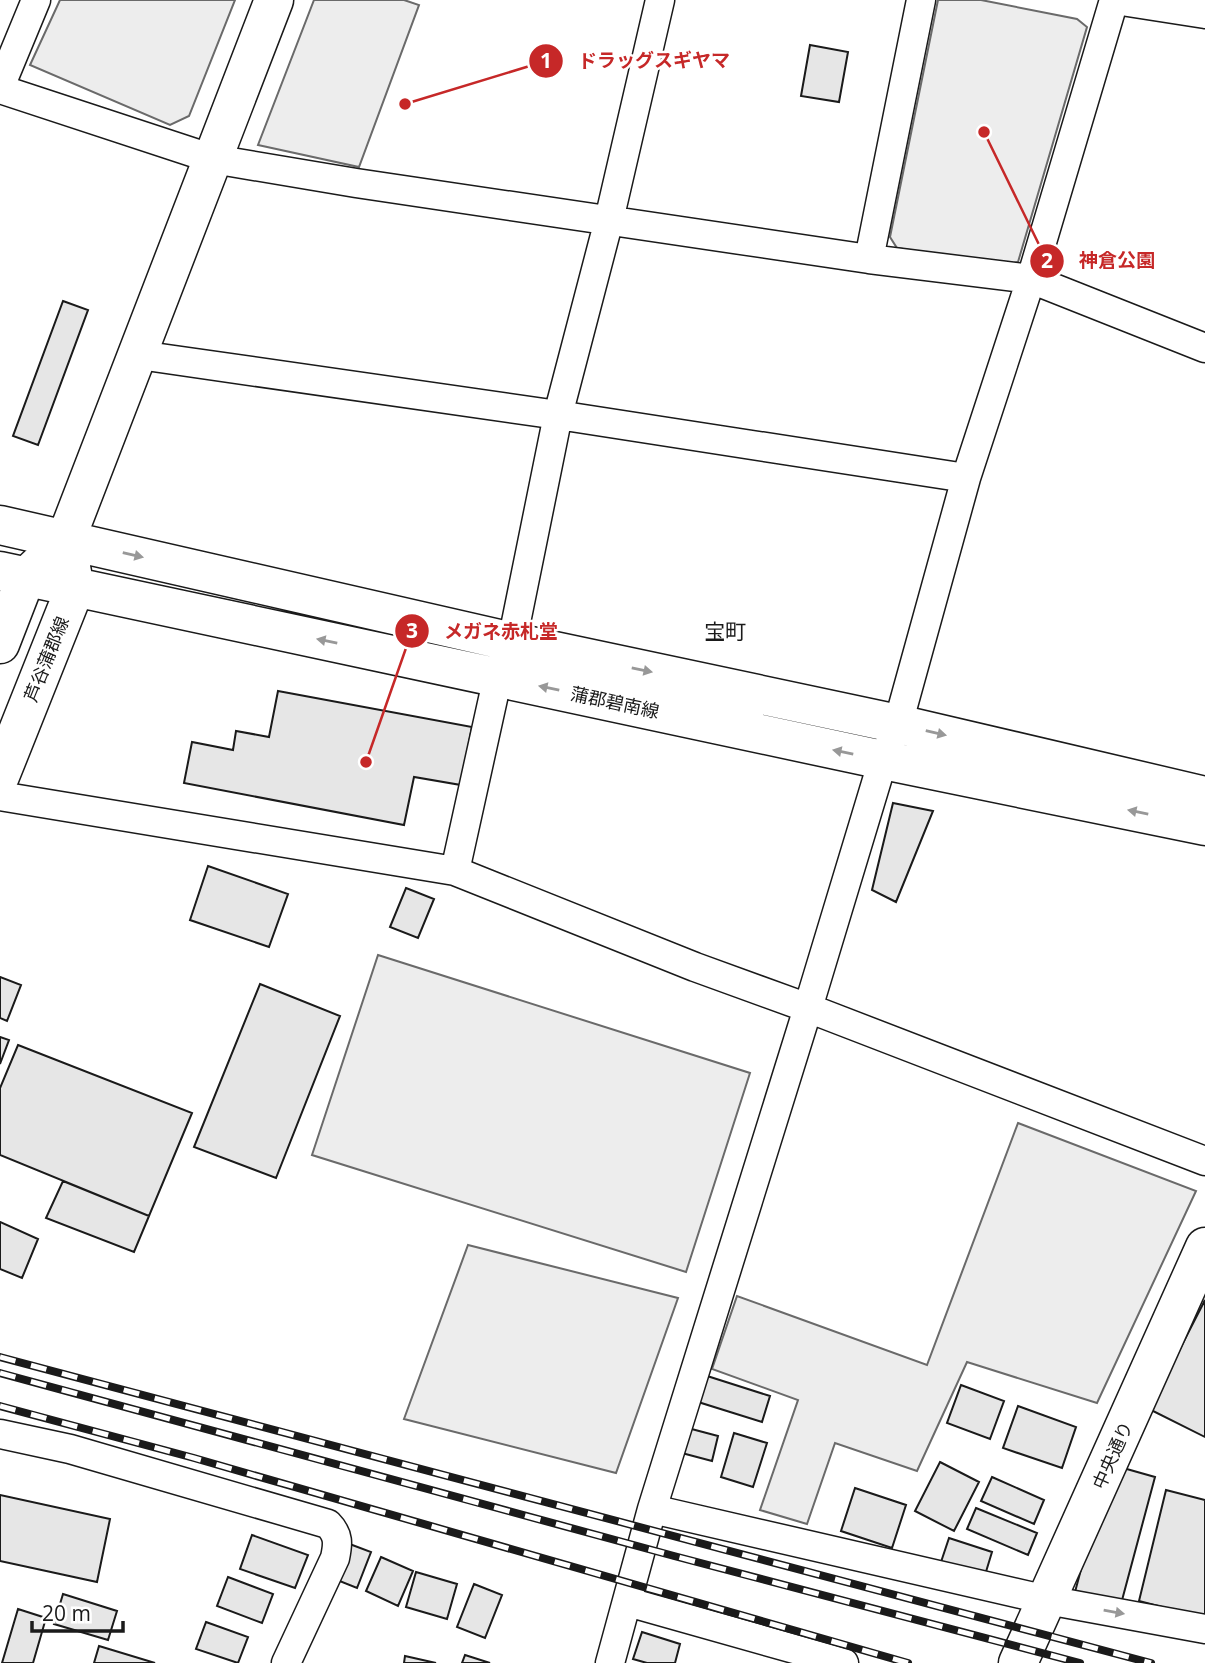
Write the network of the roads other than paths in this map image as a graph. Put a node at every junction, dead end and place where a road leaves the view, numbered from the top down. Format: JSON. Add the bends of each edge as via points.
{"nodes":[{"id":1,"x":36,"y":0,"type":"edge"},
{"id":2,"x":274,"y":0,"type":"edge"},
{"id":3,"x":660,"y":0,"type":"edge"},
{"id":4,"x":921,"y":0,"type":"edge"},
{"id":5,"x":1114,"y":0,"type":"edge"},
{"id":6,"x":1205,"y":14,"type":"edge"},
{"id":7,"x":0,"y":88,"type":"edge"},
{"id":8,"x":213,"y":159,"type":"junction"},
{"id":9,"x":608,"y":220,"type":"junction"},
{"id":10,"x":869,"y":260,"type":"junction"},
{"id":11,"x":1031,"y":279,"type":"junction"},
{"id":12,"x":1205,"y":348,"type":"edge"},
{"id":13,"x":139,"y":355,"type":"junction"},
{"id":14,"x":558,"y":415,"type":"junction"},
{"id":15,"x":966,"y":478,"type":"junction"},
{"id":16,"x":0,"y":525,"type":"edge"},
{"id":17,"x":66,"y":539,"type":"junction"},
{"id":18,"x":13,"y":574,"type":"edge"},
{"id":19,"x":75,"y":588,"type":"junction"},
{"id":20,"x":0,"y":644,"type":"edge"},
{"id":21,"x":505,"y":659,"type":"junction"},
{"id":22,"x":898,"y":724,"type":"junction"},
{"id":23,"x":883,"y":760,"type":"junction"},
{"id":24,"x":0,"y":776,"type":"edge"},
{"id":25,"x":0,"y":796,"type":"edge"},
{"id":26,"x":1205,"y":796,"type":"edge"},
{"id":27,"x":1205,"y":826,"type":"edge"},
{"id":28,"x":455,"y":871,"type":"junction"},
{"id":29,"x":808,"y":1008,"type":"junction"},
{"id":30,"x":1205,"y":1161,"type":"edge"},
{"id":31,"x":1205,"y":1247,"type":"edge"},
{"id":32,"x":0,"y":1434,"type":"edge"},
{"id":33,"x":652,"y":1509,"type":"junction"},
{"id":34,"x":1047,"y":1600,"type":"junction"},
{"id":35,"x":628,"y":1602,"type":"junction"},
{"id":36,"x":1205,"y":1629,"type":"edge"},
{"id":37,"x":286,"y":1663,"type":"edge"},
{"id":38,"x":610,"y":1663,"type":"edge"},
{"id":39,"x":844,"y":1663,"type":"edge"},
{"id":40,"x":1018,"y":1663,"type":"edge"}],
"edges":[{"from":1,"to":7,"type":"street"},
{"from":2,"to":8,"type":"main road"},
{"from":3,"to":9,"type":"street"},
{"from":4,"to":10,"type":"street"},
{"from":5,"to":6,"type":"street"},
{"from":5,"to":11,"type":"street"},
{"from":7,"to":8,"type":"street"},
{"from":8,"to":9,"type":"street"},
{"from":8,"to":13,"type":"main road"},
{"from":9,"to":10,"type":"street"},
{"from":9,"to":14,"type":"street"},
{"from":10,"to":11,"type":"street"},
{"from":11,"to":12,"type":"street"},
{"from":11,"to":15,"type":"street"},
{"from":13,"to":14,"type":"street"},
{"from":13,"to":17,"type":"main road"},
{"from":14,"to":15,"type":"street"},
{"from":14,"to":21,"type":"street"},
{"from":15,"to":22,"type":"street"},
{"from":16,"to":17,"type":"main road"},
{"from":17,"to":18,"type":"main road"},
{"from":17,"to":19,"type":"main road"},
{"from":17,"to":21,"type":"main road","name":"蒲郡碧南線","one_way":true},
{"from":18,"to":19,"type":"main road","name":"蒲郡碧南線"},
{"from":18,"to":20,"type":"main road"},
{"from":21,"to":19,"type":"main road","name":"蒲郡碧南線","one_way":true},
{"from":19,"to":24,"type":"main road","name":"芦谷蒲郡線"},
{"from":21,"to":22,"type":"main road","name":"蒲郡碧南線","one_way":true},
{"from":23,"to":21,"type":"main road","name":"蒲郡碧南線","one_way":true},
{"from":21,"to":28,"type":"street"},
{"from":22,"to":23,"type":"street"},
{"from":22,"to":26,"type":"main road","name":"蒲郡碧南線","one_way":true},
{"from":27,"to":23,"type":"main road","name":"蒲郡碧南線","one_way":true},
{"from":23,"to":29,"type":"street"},
{"from":25,"to":28,"type":"street"},
{"from":28,"to":29,"type":"street"},
{"from":29,"to":30,"type":"street"},
{"from":29,"to":33,"type":"street"},
{"from":31,"to":34,"type":"main road","name":"中央通り"},
{"from":32,"to":37,"type":"street","via":[[70,1449],[328,1524],[336,1532],[335,1558]]},
{"from":33,"to":34,"type":"street"},
{"from":33,"to":35,"type":"street"},
{"from":34,"to":36,"type":"street","one_way":true},
{"from":34,"to":40,"type":"main road","name":"中央通り"},
{"from":35,"to":38,"type":"street"},
{"from":35,"to":39,"type":"street"}]}
